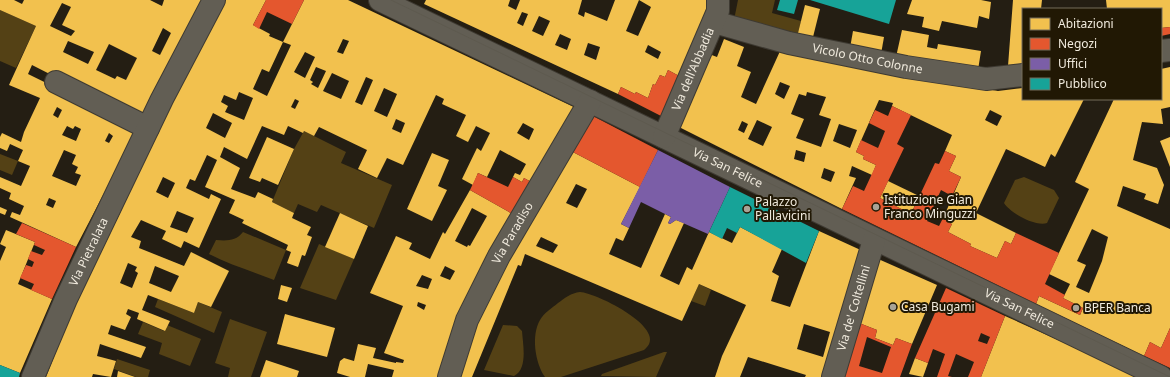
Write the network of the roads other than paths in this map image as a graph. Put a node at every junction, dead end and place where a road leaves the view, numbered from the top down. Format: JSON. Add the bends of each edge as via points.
{"nodes":[{"id":1,"x":214,"y":0,"type":"edge"},
{"id":2,"x":380,"y":0,"type":"edge"},
{"id":3,"x":718,"y":0,"type":"edge"},
{"id":4,"x":714,"y":22,"type":"junction"},
{"id":5,"x":1022,"y":76,"type":"edge"},
{"id":6,"x":56,"y":82,"type":"dead end"},
{"id":7,"x":590,"y":101,"type":"junction"},
{"id":8,"x":148,"y":128,"type":"junction"},
{"id":9,"x":664,"y":137,"type":"junction"},
{"id":10,"x":874,"y":240,"type":"junction"},
{"id":11,"x":452,"y":374,"type":"edge"},
{"id":12,"x":33,"y":377,"type":"edge"},
{"id":13,"x":833,"y":377,"type":"edge"},
{"id":14,"x":1161,"y":377,"type":"edge"}],
"edges":[{"from":1,"to":8,"type":"street","name":"Via Pietralata"},
{"from":2,"to":7,"type":"street","name":"Via San Felice"},
{"from":3,"to":4,"type":"street","name":"Via dell'Abbadia"},
{"from":4,"to":5,"type":"street","name":"Vicolo Otto Colonne","via":[[783,41],[906,67],[986,79]]},
{"from":4,"to":9,"type":"street","name":"Via dell'Abbadia"},
{"from":6,"to":8,"type":"street"},
{"from":7,"to":9,"type":"street","name":"Via San Felice"},
{"from":7,"to":11,"type":"street","name":"Via Paradiso","via":[[499,256],[467,320]]},
{"from":8,"to":12,"type":"street","name":"Via Pietralata","via":[[66,299]]},
{"from":9,"to":10,"type":"street","name":"Via San Felice"},
{"from":10,"to":13,"type":"street","name":"Via de' Coltellini"},
{"from":10,"to":14,"type":"street","name":"Via San Felice"}]}
